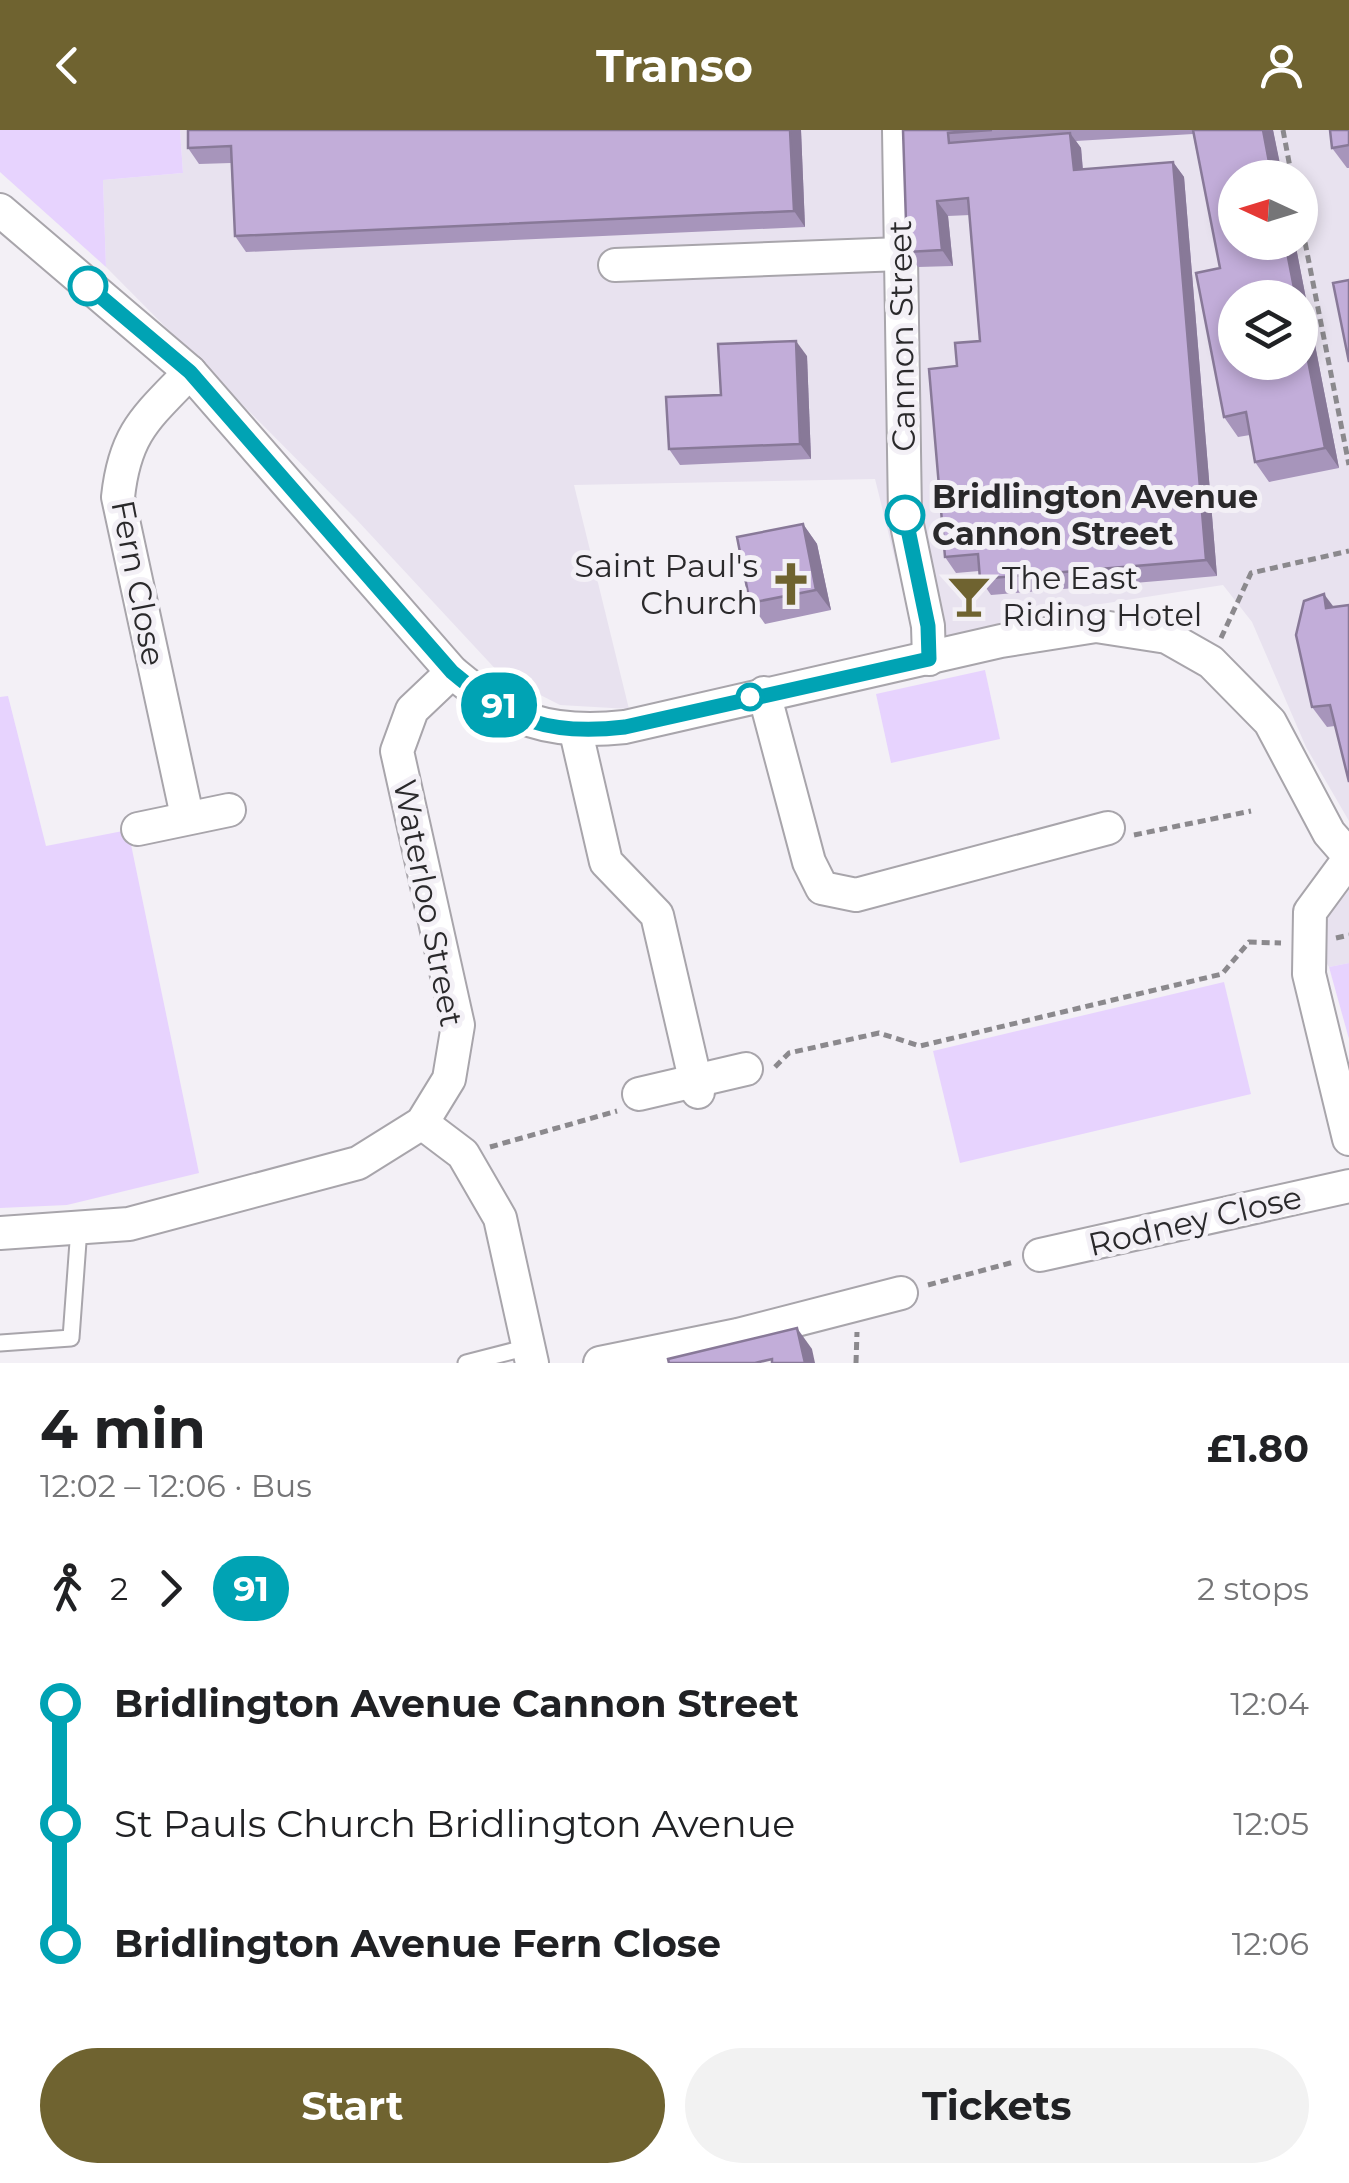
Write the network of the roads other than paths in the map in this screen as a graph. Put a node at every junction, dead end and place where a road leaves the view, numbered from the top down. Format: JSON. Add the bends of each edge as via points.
{"nodes":[{"id":1,"x":899,"y":130,"type":"edge"},
{"id":2,"x":0,"y":210,"type":"edge"},
{"id":3,"x":901,"y":254,"type":"junction"},
{"id":4,"x":614,"y":266,"type":"dead end"},
{"id":5,"x":190,"y":372,"type":"junction"},
{"id":6,"x":929,"y":659,"type":"junction"},
{"id":7,"x":452,"y":672,"type":"junction"},
{"id":8,"x":764,"y":693,"type":"junction"},
{"id":9,"x":576,"y":732,"type":"junction"},
{"id":10,"x":229,"y":810,"type":"dead end"},
{"id":11,"x":187,"y":816,"type":"junction"},
{"id":12,"x":1108,"y":828,"type":"road end"},
{"id":13,"x":138,"y":829,"type":"dead end"},
{"id":14,"x":1349,"y":858,"type":"edge"},
{"id":15,"x":756,"y":1072,"type":"road end"},
{"id":16,"x":697,"y":1087,"type":"junction"},
{"id":17,"x":633,"y":1102,"type":"road end"},
{"id":18,"x":422,"y":1123,"type":"junction"},
{"id":19,"x":1349,"y":1140,"type":"edge"},
{"id":20,"x":1349,"y":1186,"type":"edge"},
{"id":21,"x":79,"y":1228,"type":"junction"},
{"id":22,"x":0,"y":1233,"type":"edge"},
{"id":23,"x":1040,"y":1255,"type":"road end"},
{"id":24,"x":901,"y":1293,"type":"road end"},
{"id":25,"x":0,"y":1343,"type":"edge"},
{"id":26,"x":530,"y":1355,"type":"edge"},
{"id":27,"x":466,"y":1363,"type":"edge"},
{"id":28,"x":600,"y":1363,"type":"edge"}],
"edges":[{"from":1,"to":3,"type":"street","name":"Cannon Street"},
{"from":2,"to":5,"type":"street"},
{"from":3,"to":4,"type":"street"},
{"from":3,"to":6,"type":"street","name":"Cannon Street","via":[[905,515]]},
{"from":5,"to":7,"type":"street"},
{"from":5,"to":11,"type":"street","name":"Fern Close","via":[[144,420],[122,456],[118,497]]},
{"from":6,"to":8,"type":"street"},
{"from":6,"to":14,"type":"street","via":[[1096,626],[1167,637],[1210,662],[1270,722]]},
{"from":7,"to":9,"type":"street","via":[[538,726]]},
{"from":7,"to":18,"type":"street","name":"Waterloo Street","via":[[412,710],[397,752],[458,1025],[449,1078]]},
{"from":8,"to":9,"type":"street","via":[[625,727]]},
{"from":8,"to":12,"type":"street","via":[[809,862],[822,888],[856,895]]},
{"from":9,"to":16,"type":"street","via":[[606,862],[657,916]]},
{"from":10,"to":11,"type":"street"},
{"from":11,"to":13,"type":"street"},
{"from":14,"to":19,"type":"street","via":[[1310,912],[1309,974]]},
{"from":15,"to":16,"type":"street"},
{"from":16,"to":17,"type":"street"},
{"from":18,"to":21,"type":"street","name":"Waterloo Street","via":[[358,1164],[130,1224]]},
{"from":18,"to":26,"type":"street","via":[[463,1154],[500,1218]]},
{"from":20,"to":23,"type":"street","name":"Rodney Close"},
{"from":21,"to":22,"type":"street","name":"Waterloo Street"},
{"from":21,"to":25,"type":"lane","via":[[70,1338]]},
{"from":24,"to":28,"type":"street"},
{"from":26,"to":27,"type":"lane"}]}
